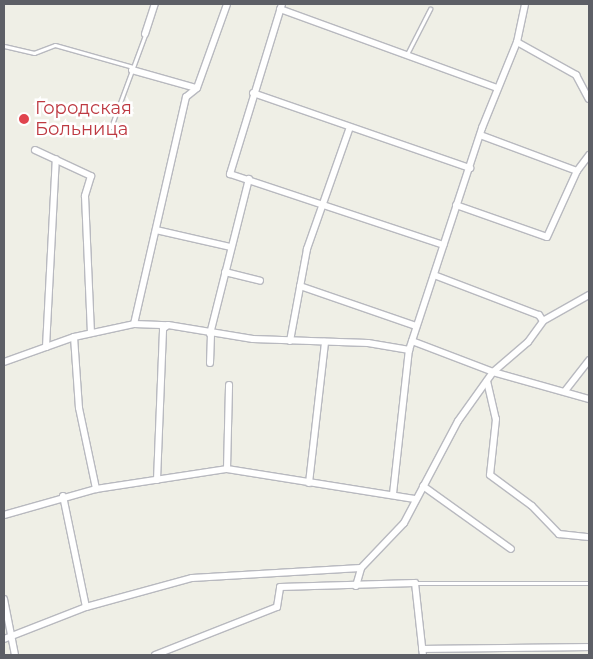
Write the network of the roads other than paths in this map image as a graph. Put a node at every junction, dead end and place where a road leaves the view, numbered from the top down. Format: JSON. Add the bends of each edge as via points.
{"nodes":[{"id":1,"x":155,"y":4,"type":"edge"},
{"id":2,"x":227,"y":4,"type":"edge"},
{"id":3,"x":525,"y":4,"type":"edge"},
{"id":4,"x":281,"y":6,"type":"edge"},
{"id":5,"x":430,"y":9,"type":"dead end"},
{"id":6,"x":145,"y":34,"type":"joint"},
{"id":7,"x":517,"y":42,"type":"junction"},
{"id":8,"x":4,"y":46,"type":"edge"},
{"id":9,"x":406,"y":57,"type":"junction"},
{"id":10,"x":133,"y":69,"type":"junction"},
{"id":11,"x":197,"y":88,"type":"junction"},
{"id":12,"x":497,"y":88,"type":"junction"},
{"id":13,"x":253,"y":93,"type":"junction"},
{"id":14,"x":589,"y":99,"type":"edge"},
{"id":15,"x":111,"y":127,"type":"dead end"},
{"id":16,"x":350,"y":127,"type":"junction"},
{"id":17,"x":480,"y":135,"type":"junction"},
{"id":18,"x":34,"y":150,"type":"dead end"},
{"id":19,"x":589,"y":154,"type":"edge"},
{"id":20,"x":56,"y":159,"type":"junction"},
{"id":21,"x":470,"y":168,"type":"junction"},
{"id":22,"x":577,"y":171,"type":"junction"},
{"id":23,"x":249,"y":179,"type":"junction"},
{"id":24,"x":456,"y":205,"type":"junction"},
{"id":25,"x":323,"y":206,"type":"junction"},
{"id":26,"x":156,"y":230,"type":"junction"},
{"id":27,"x":443,"y":246,"type":"junction"},
{"id":28,"x":231,"y":247,"type":"junction"},
{"id":29,"x":225,"y":272,"type":"junction"},
{"id":30,"x":434,"y":275,"type":"junction"},
{"id":31,"x":260,"y":281,"type":"dead end"},
{"id":32,"x":300,"y":286,"type":"junction"},
{"id":33,"x":589,"y":295,"type":"edge"},
{"id":34,"x":543,"y":321,"type":"junction"},
{"id":35,"x":134,"y":324,"type":"junction"},
{"id":36,"x":168,"y":324,"type":"junction"},
{"id":37,"x":416,"y":326,"type":"junction"},
{"id":38,"x":91,"y":333,"type":"junction"},
{"id":39,"x":210,"y":334,"type":"junction"},
{"id":40,"x":74,"y":337,"type":"junction"},
{"id":41,"x":290,"y":341,"type":"junction"},
{"id":42,"x":412,"y":341,"type":"junction"},
{"id":43,"x":325,"y":342,"type":"junction"},
{"id":44,"x":46,"y":346,"type":"junction"},
{"id":45,"x":410,"y":350,"type":"junction"},
{"id":46,"x":589,"y":360,"type":"edge"},
{"id":47,"x":4,"y":362,"type":"edge"},
{"id":48,"x":210,"y":362,"type":"dead end"},
{"id":49,"x":492,"y":372,"type":"junction"},
{"id":50,"x":487,"y":381,"type":"junction"},
{"id":51,"x":229,"y":385,"type":"dead end"},
{"id":52,"x":565,"y":391,"type":"junction"},
{"id":53,"x":589,"y":399,"type":"edge"},
{"id":54,"x":227,"y":469,"type":"junction"},
{"id":55,"x":157,"y":480,"type":"junction"},
{"id":56,"x":309,"y":483,"type":"junction"},
{"id":57,"x":423,"y":486,"type":"junction"},
{"id":58,"x":96,"y":489,"type":"junction"},
{"id":59,"x":393,"y":494,"type":"junction"},
{"id":60,"x":63,"y":496,"type":"junction"},
{"id":61,"x":415,"y":499,"type":"junction"},
{"id":62,"x":4,"y":515,"type":"edge"},
{"id":63,"x":589,"y":536,"type":"edge"},
{"id":64,"x":511,"y":549,"type":"dead end"},
{"id":65,"x":361,"y":570,"type":"junction"},
{"id":66,"x":415,"y":583,"type":"junction"},
{"id":67,"x":589,"y":583,"type":"edge"},
{"id":68,"x":356,"y":586,"type":"junction"},
{"id":69,"x":4,"y":600,"type":"edge"},
{"id":70,"x":86,"y":607,"type":"junction"},
{"id":71,"x":6,"y":638,"type":"edge"},
{"id":72,"x":589,"y":647,"type":"edge"},
{"id":73,"x":423,"y":652,"type":"edge"},
{"id":74,"x":15,"y":655,"type":"edge"},
{"id":75,"x":156,"y":655,"type":"edge"}],
"edges":[{"from":1,"to":6,"type":"street"},
{"from":2,"to":11,"type":"street"},
{"from":3,"to":7,"type":"street"},
{"from":4,"to":9,"type":"street"},
{"from":4,"to":13,"type":"street"},
{"from":5,"to":9,"type":"lane"},
{"from":6,"to":10,"type":"lane"},
{"from":7,"to":12,"type":"street"},
{"from":7,"to":14,"type":"street","via":[[576,75]]},
{"from":8,"to":10,"type":"lane","via":[[34,53],[60,46]]},
{"from":9,"to":12,"type":"street"},
{"from":10,"to":11,"type":"street"},
{"from":10,"to":15,"type":"lane"},
{"from":11,"to":26,"type":"street","via":[[186,97]]},
{"from":12,"to":17,"type":"street"},
{"from":13,"to":16,"type":"street"},
{"from":13,"to":23,"type":"street","via":[[229,172]]},
{"from":16,"to":21,"type":"street"},
{"from":16,"to":25,"type":"street"},
{"from":17,"to":21,"type":"street"},
{"from":17,"to":22,"type":"street"},
{"from":18,"to":20,"type":"street"},
{"from":19,"to":22,"type":"street"},
{"from":20,"to":38,"type":"street","via":[[91,176],[85,196]]},
{"from":20,"to":44,"type":"street"},
{"from":21,"to":24,"type":"street"},
{"from":22,"to":24,"type":"street","via":[[547,238]]},
{"from":23,"to":25,"type":"street"},
{"from":23,"to":28,"type":"street"},
{"from":24,"to":27,"type":"street"},
{"from":25,"to":27,"type":"street"},
{"from":25,"to":32,"type":"street","via":[[307,249]]},
{"from":26,"to":28,"type":"street"},
{"from":26,"to":35,"type":"street"},
{"from":27,"to":30,"type":"street"},
{"from":28,"to":29,"type":"street"},
{"from":29,"to":31,"type":"street"},
{"from":29,"to":39,"type":"street"},
{"from":30,"to":34,"type":"street","via":[[539,315]]},
{"from":30,"to":37,"type":"street"},
{"from":32,"to":37,"type":"street"},
{"from":32,"to":41,"type":"street"},
{"from":33,"to":34,"type":"street"},
{"from":34,"to":49,"type":"street","via":[[528,342]]},
{"from":35,"to":36,"type":"street"},
{"from":35,"to":38,"type":"street"},
{"from":36,"to":39,"type":"street"},
{"from":36,"to":55,"type":"street","via":[[163,329]]},
{"from":37,"to":42,"type":"street"},
{"from":38,"to":40,"type":"street"},
{"from":39,"to":41,"type":"street"},
{"from":39,"to":48,"type":"street"},
{"from":40,"to":44,"type":"street"},
{"from":40,"to":58,"type":"street","via":[[79,408]]},
{"from":41,"to":43,"type":"street"},
{"from":42,"to":45,"type":"street"},
{"from":42,"to":49,"type":"street"},
{"from":43,"to":45,"type":"street"},
{"from":43,"to":56,"type":"street"},
{"from":44,"to":47,"type":"street"},
{"from":45,"to":59,"type":"street"},
{"from":46,"to":52,"type":"street"},
{"from":49,"to":50,"type":"street"},
{"from":49,"to":52,"type":"street"},
{"from":50,"to":57,"type":"street","via":[[458,421],[445,452]]},
{"from":50,"to":63,"type":"street","via":[[496,419],[490,475],[532,506],[559,534]]},
{"from":51,"to":54,"type":"street"},
{"from":52,"to":53,"type":"street"},
{"from":54,"to":55,"type":"street"},
{"from":54,"to":56,"type":"street"},
{"from":55,"to":58,"type":"street"},
{"from":56,"to":59,"type":"street"},
{"from":57,"to":61,"type":"street"},
{"from":57,"to":64,"type":"street"},
{"from":58,"to":60,"type":"street"},
{"from":59,"to":61,"type":"street"},
{"from":60,"to":62,"type":"street"},
{"from":60,"to":70,"type":"street"},
{"from":61,"to":65,"type":"street","via":[[404,524]]},
{"from":65,"to":68,"type":"street"},
{"from":65,"to":70,"type":"street","via":[[209,575]]},
{"from":66,"to":67,"type":"lane"},
{"from":66,"to":68,"type":"street"},
{"from":66,"to":73,"type":"street"},
{"from":68,"to":75,"type":"street","via":[[280,586],[277,607]]},
{"from":69,"to":71,"type":"street"},
{"from":70,"to":71,"type":"street"},
{"from":71,"to":74,"type":"street"},
{"from":72,"to":73,"type":"street"}]}
